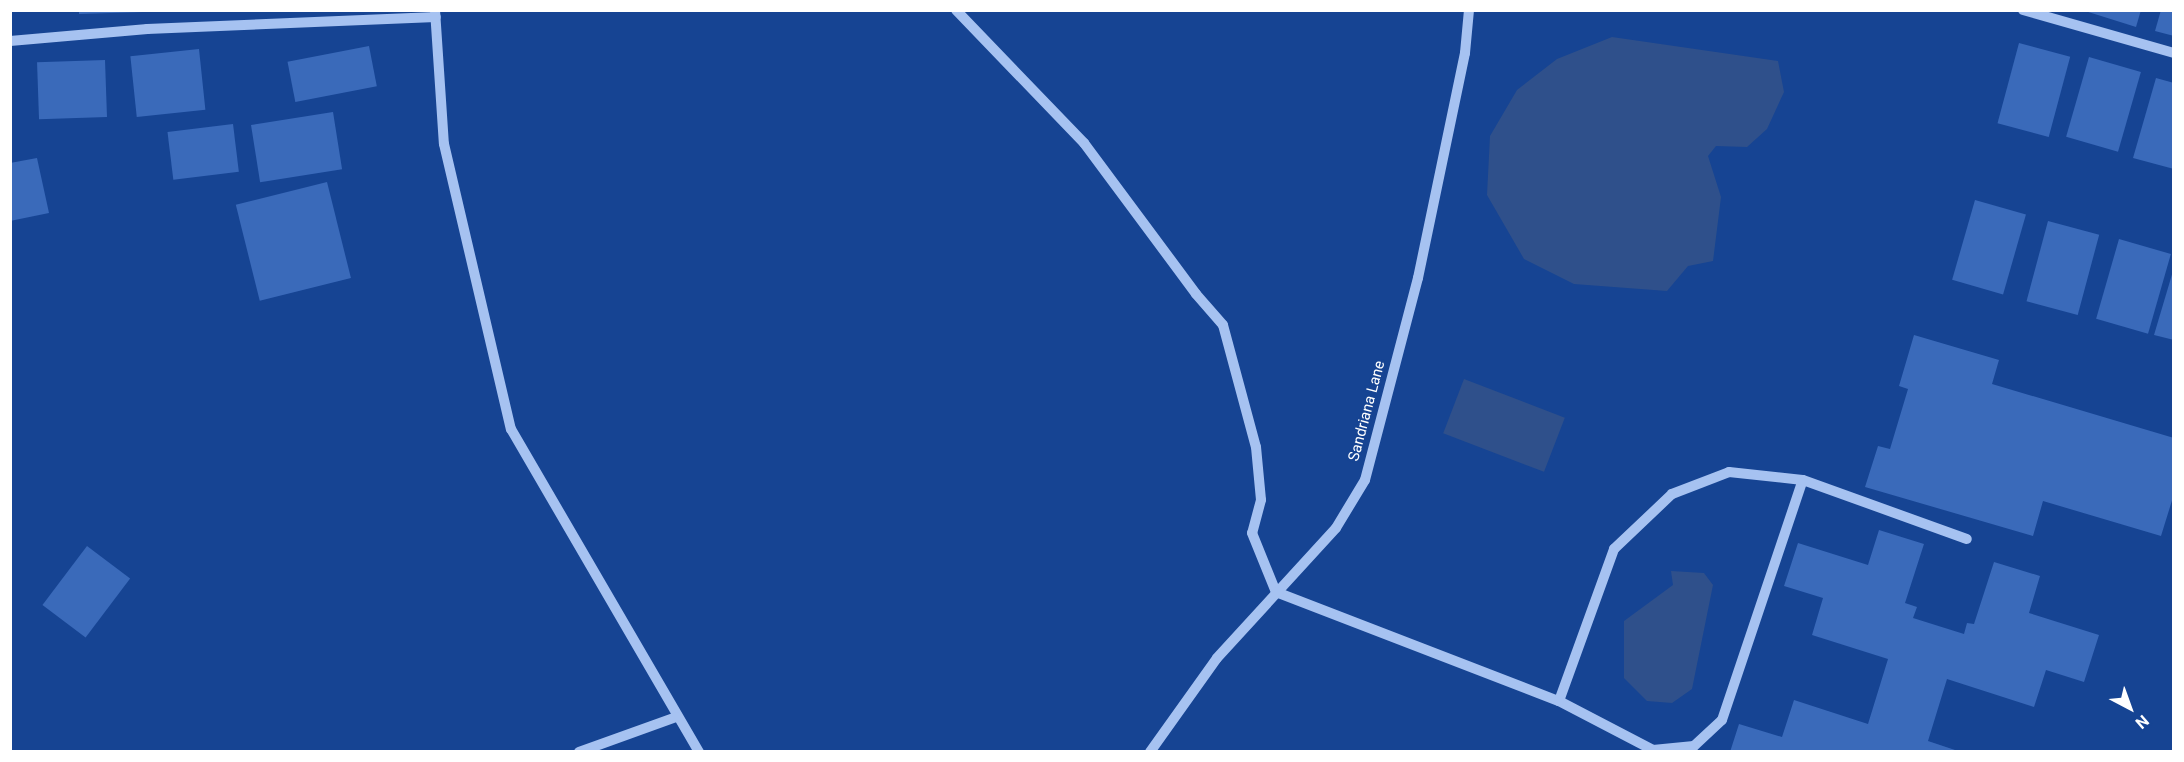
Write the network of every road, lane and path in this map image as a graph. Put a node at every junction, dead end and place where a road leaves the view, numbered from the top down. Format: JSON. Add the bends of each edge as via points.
{"nodes":[{"id":1,"x":956,"y":10,"type":"edge"},
{"id":2,"x":1469,"y":10,"type":"edge"},
{"id":3,"x":2023,"y":10,"type":"edge"},
{"id":4,"x":436,"y":14,"type":"edge"},
{"id":5,"x":10,"y":41,"type":"edge"},
{"id":6,"x":2174,"y":53,"type":"edge"},
{"id":7,"x":1803,"y":480,"type":"junction"},
{"id":8,"x":1967,"y":539,"type":"dead end"},
{"id":9,"x":1276,"y":592,"type":"junction"},
{"id":10,"x":1559,"y":701,"type":"junction"},
{"id":11,"x":676,"y":717,"type":"junction"},
{"id":12,"x":579,"y":752,"type":"edge"},
{"id":13,"x":699,"y":752,"type":"edge"},
{"id":14,"x":1150,"y":752,"type":"edge"}],
"edges":[{"from":1,"to":9,"type":"street","via":[[1084,143],[1223,325],[1256,447],[1261,500],[1252,533]]},
{"from":2,"to":9,"type":"street","name":"Sandriana Lane","via":[[1465,53],[1418,278],[1365,480],[1336,528]]},
{"from":3,"to":6,"type":"street"},
{"from":4,"to":5,"type":"street","via":[[147,29]]},
{"from":4,"to":11,"type":"street","via":[[444,144],[511,429]]},
{"from":7,"to":8,"type":"street"},
{"from":7,"to":10,"type":"street","via":[[1729,472],[1672,494],[1614,549]]},
{"from":7,"to":10,"type":"street","via":[[1722,720],[1694,746],[1653,750]]},
{"from":9,"to":10,"type":"street"},
{"from":9,"to":14,"type":"street","name":"Sandriana Lane","via":[[1217,658]]},
{"from":11,"to":12,"type":"street"},
{"from":11,"to":13,"type":"street"}]}
